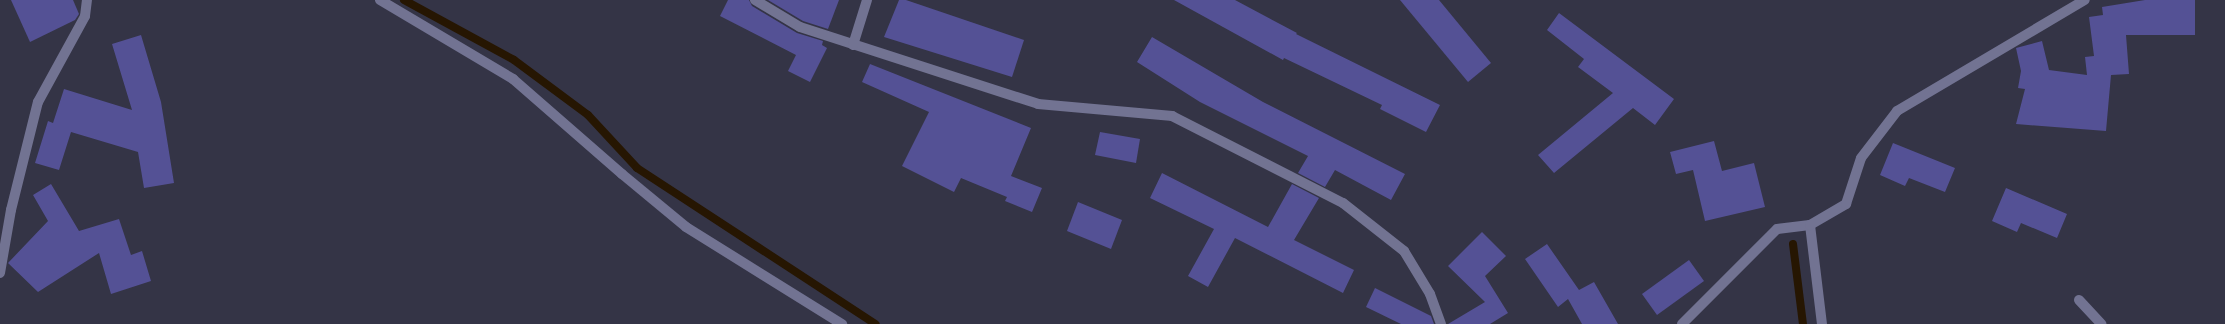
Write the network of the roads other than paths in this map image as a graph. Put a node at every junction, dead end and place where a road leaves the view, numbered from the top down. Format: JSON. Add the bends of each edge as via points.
{"nodes":[{"id":1,"x":88,"y":0,"type":"edge"},
{"id":2,"x":380,"y":0,"type":"edge"},
{"id":3,"x":755,"y":0,"type":"edge"},
{"id":4,"x":867,"y":0,"type":"edge"},
{"id":5,"x":2085,"y":0,"type":"edge"},
{"id":6,"x":853,"y":45,"type":"junction"},
{"id":7,"x":1810,"y":225,"type":"junction"},
{"id":8,"x":0,"y":273,"type":"edge"},
{"id":9,"x":2079,"y":300,"type":"dead end"},
{"id":10,"x":842,"y":324,"type":"edge"},
{"id":11,"x":1441,"y":324,"type":"edge"},
{"id":12,"x":1682,"y":324,"type":"edge"},
{"id":13,"x":1822,"y":324,"type":"edge"},
{"id":14,"x":2101,"y":324,"type":"edge"}],
"edges":[{"from":1,"to":8,"type":"street","via":[[85,16],[38,102],[11,210]]},
{"from":2,"to":10,"type":"street","via":[[514,79],[686,227]]},
{"from":3,"to":6,"type":"street","via":[[800,27]]},
{"from":4,"to":6,"type":"street"},
{"from":5,"to":7,"type":"street","via":[[1897,111],[1861,158],[1846,204]]},
{"from":6,"to":11,"type":"street","via":[[1038,104],[1172,116],[1343,203],[1404,251],[1430,294]]},
{"from":7,"to":12,"type":"street","via":[[1778,229]]},
{"from":7,"to":13,"type":"street"},
{"from":9,"to":14,"type":"street"}]}
